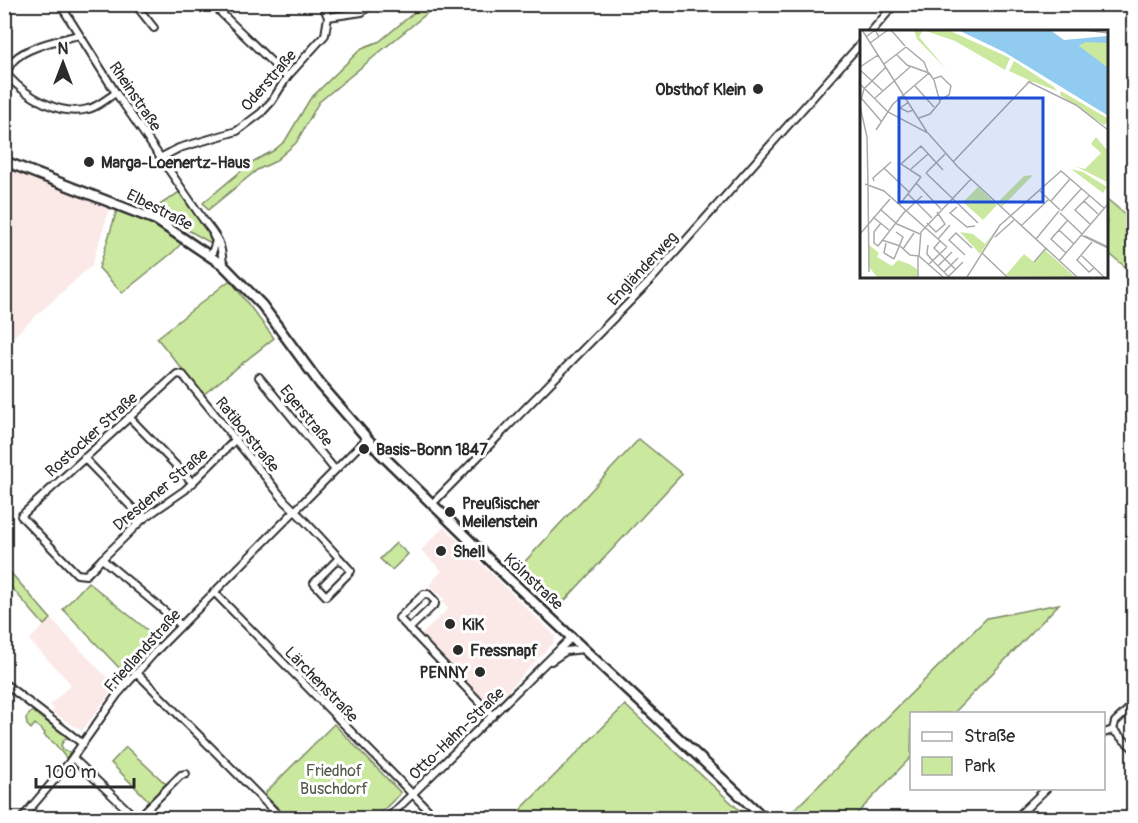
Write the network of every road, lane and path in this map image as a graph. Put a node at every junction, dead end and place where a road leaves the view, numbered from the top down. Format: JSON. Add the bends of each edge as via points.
{"nodes":[{"id":1,"x":9,"y":4,"type":"edge"},
{"id":2,"x":60,"y":4,"type":"edge"},
{"id":3,"x":135,"y":4,"type":"edge"},
{"id":4,"x":212,"y":4,"type":"edge"},
{"id":5,"x":322,"y":4,"type":"edge"},
{"id":6,"x":370,"y":4,"type":"edge"},
{"id":7,"x":895,"y":4,"type":"edge"},
{"id":8,"x":4,"y":8,"type":"edge"},
{"id":9,"x":328,"y":17,"type":"junction"},
{"id":10,"x":154,"y":28,"type":"dead end"},
{"id":11,"x":873,"y":30,"type":"edge"},
{"id":12,"x":79,"y":34,"type":"junction"},
{"id":13,"x":860,"y":44,"type":"edge"},
{"id":14,"x":287,"y":77,"type":"junction"},
{"id":15,"x":116,"y":93,"type":"junction"},
{"id":16,"x":162,"y":157,"type":"junction"},
{"id":17,"x":4,"y":161,"type":"edge"},
{"id":18,"x":212,"y":231,"type":"junction"},
{"id":19,"x":211,"y":256,"type":"junction"},
{"id":20,"x":223,"y":265,"type":"junction"},
{"id":21,"x":275,"y":324,"type":"joint"},
{"id":22,"x":181,"y":374,"type":"joint"},
{"id":23,"x":259,"y":377,"type":"dead end"},
{"id":24,"x":129,"y":417,"type":"junction"},
{"id":25,"x":366,"y":439,"type":"junction"},
{"id":26,"x":236,"y":440,"type":"junction"},
{"id":27,"x":84,"y":458,"type":"junction"},
{"id":28,"x":335,"y":470,"type":"junction"},
{"id":29,"x":193,"y":483,"type":"junction"},
{"id":30,"x":432,"y":504,"type":"junction"},
{"id":31,"x":295,"y":510,"type":"junction"},
{"id":32,"x":21,"y":516,"type":"joint"},
{"id":33,"x":143,"y":519,"type":"junction"},
{"id":34,"x":339,"y":558,"type":"junction"},
{"id":35,"x":102,"y":559,"type":"junction"},
{"id":36,"x":213,"y":592,"type":"junction"},
{"id":37,"x":181,"y":625,"type":"junction"},
{"id":38,"x":410,"y":629,"type":"junction"},
{"id":39,"x":572,"y":637,"type":"junction"},
{"id":40,"x":584,"y":649,"type":"junction"},
{"id":41,"x":543,"y":666,"type":"junction"},
{"id":42,"x":137,"y":673,"type":"junction"},
{"id":43,"x":4,"y":683,"type":"edge"},
{"id":44,"x":1134,"y":704,"type":"edge"},
{"id":45,"x":493,"y":716,"type":"junction"},
{"id":46,"x":1113,"y":730,"type":"junction"},
{"id":47,"x":1105,"y":733,"type":"edge"},
{"id":48,"x":83,"y":744,"type":"junction"},
{"id":49,"x":1134,"y":749,"type":"edge"},
{"id":50,"x":73,"y":758,"type":"junction"},
{"id":51,"x":186,"y":774,"type":"dead end"},
{"id":52,"x":1046,"y":790,"type":"edge"},
{"id":53,"x":412,"y":795,"type":"junction"},
{"id":54,"x":22,"y":819,"type":"edge"},
{"id":55,"x":137,"y":819,"type":"edge"},
{"id":56,"x":281,"y":819,"type":"edge"},
{"id":57,"x":388,"y":819,"type":"edge"},
{"id":58,"x":436,"y":819,"type":"edge"},
{"id":59,"x":764,"y":819,"type":"edge"},
{"id":60,"x":1016,"y":819,"type":"edge"}],
"edges":[{"from":1,"to":8,"type":"street"},
{"from":2,"to":12,"type":"street","name":"Rheinstraße"},
{"from":3,"to":10,"type":"street"},
{"from":4,"to":14,"type":"street"},
{"from":5,"to":9,"type":"street"},
{"from":6,"to":9,"type":"street","via":[[362,12]]},
{"from":7,"to":11,"type":"street"},
{"from":9,"to":14,"type":"street","name":"Oderstraße","via":[[327,32],[321,42]]},
{"from":12,"to":15,"type":"street","name":"Rheinstraße"},
{"from":12,"to":15,"type":"street","via":[[16,57],[8,76],[38,99],[75,111],[95,107]]},
{"from":13,"to":30,"type":"street","name":"Engländerweg","via":[[649,282]]},
{"from":14,"to":16,"type":"street","name":"Oderstraße","via":[[265,109],[237,131]]},
{"from":15,"to":16,"type":"street","name":"Rheinstraße"},
{"from":16,"to":18,"type":"street","name":"Rheinstraße"},
{"from":17,"to":19,"type":"main road","name":"Elbestraße","via":[[156,220]]},
{"from":18,"to":19,"type":"street","via":[[216,241]]},
{"from":18,"to":20,"type":"street","name":"Rheinstraße","via":[[220,243]]},
{"from":19,"to":20,"type":"main road","name":"Elbestraße"},
{"from":20,"to":21,"type":"main road","name":"Elbestraße"},
{"from":21,"to":25,"type":"main road","name":"Kölnstraße"},
{"from":22,"to":24,"type":"street","name":"Rostocker Straße"},
{"from":22,"to":26,"type":"street","name":"Ratiborstraße"},
{"from":23,"to":28,"type":"street","name":"Egerstraße"},
{"from":24,"to":27,"type":"street","name":"Rostocker Straße"},
{"from":24,"to":29,"type":"street"},
{"from":25,"to":28,"type":"street","name":"Friedlandstraße"},
{"from":25,"to":30,"type":"main road","name":"Kölnstraße"},
{"from":26,"to":29,"type":"street","name":"Dresdener Straße"},
{"from":26,"to":31,"type":"street","name":"Ratiborstraße"},
{"from":27,"to":32,"type":"street","name":"Rostocker Straße"},
{"from":27,"to":33,"type":"street"},
{"from":28,"to":31,"type":"street","name":"Friedlandstraße"},
{"from":29,"to":33,"type":"street","name":"Dresdener Straße"},
{"from":30,"to":39,"type":"main road","name":"Kölnstraße"},
{"from":31,"to":34,"type":"street"},
{"from":31,"to":36,"type":"street","name":"Friedlandstraße"},
{"from":32,"to":35,"type":"street","name":"Dresdener Straße","via":[[77,574],[86,575]]},
{"from":33,"to":35,"type":"street","name":"Dresdener Straße"},
{"from":34,"to":34,"type":"street","via":[[351,571],[326,596],[314,583]]},
{"from":35,"to":37,"type":"street"},
{"from":36,"to":37,"type":"street","name":"Friedlandstraße"},
{"from":36,"to":53,"type":"street","name":"Lärchenstraße"},
{"from":37,"to":42,"type":"street","name":"Friedlandstraße"},
{"from":38,"to":38,"type":"street","via":[[435,604],[428,594],[399,618]]},
{"from":38,"to":45,"type":"street"},
{"from":39,"to":40,"type":"main road","name":"Kölnstraße"},
{"from":39,"to":41,"type":"street","name":"Otto-Hahn-Straße"},
{"from":40,"to":41,"type":"street","name":"Otto-Hahn-Straße","via":[[566,651]]},
{"from":40,"to":59,"type":"main road","name":"Kölnstraße"},
{"from":41,"to":45,"type":"street","name":"Otto-Hahn-Straße"},
{"from":42,"to":48,"type":"street","name":"Friedlandstraße"},
{"from":42,"to":56,"type":"street"},
{"from":43,"to":48,"type":"street"},
{"from":44,"to":46,"type":"street","via":[[1115,722]]},
{"from":45,"to":53,"type":"street","name":"Otto-Hahn-Straße"},
{"from":46,"to":47,"type":"street"},
{"from":46,"to":49,"type":"street"},
{"from":48,"to":50,"type":"street","name":"Friedlandstraße"},
{"from":50,"to":54,"type":"street","name":"Friedlandstraße"},
{"from":50,"to":55,"type":"street"},
{"from":51,"to":55,"type":"street","via":[[181,774]]},
{"from":52,"to":60,"type":"street"},
{"from":53,"to":57,"type":"street","name":"Otto-Hahn-Straße"},
{"from":53,"to":58,"type":"street","name":"Lärchenstraße"}]}
